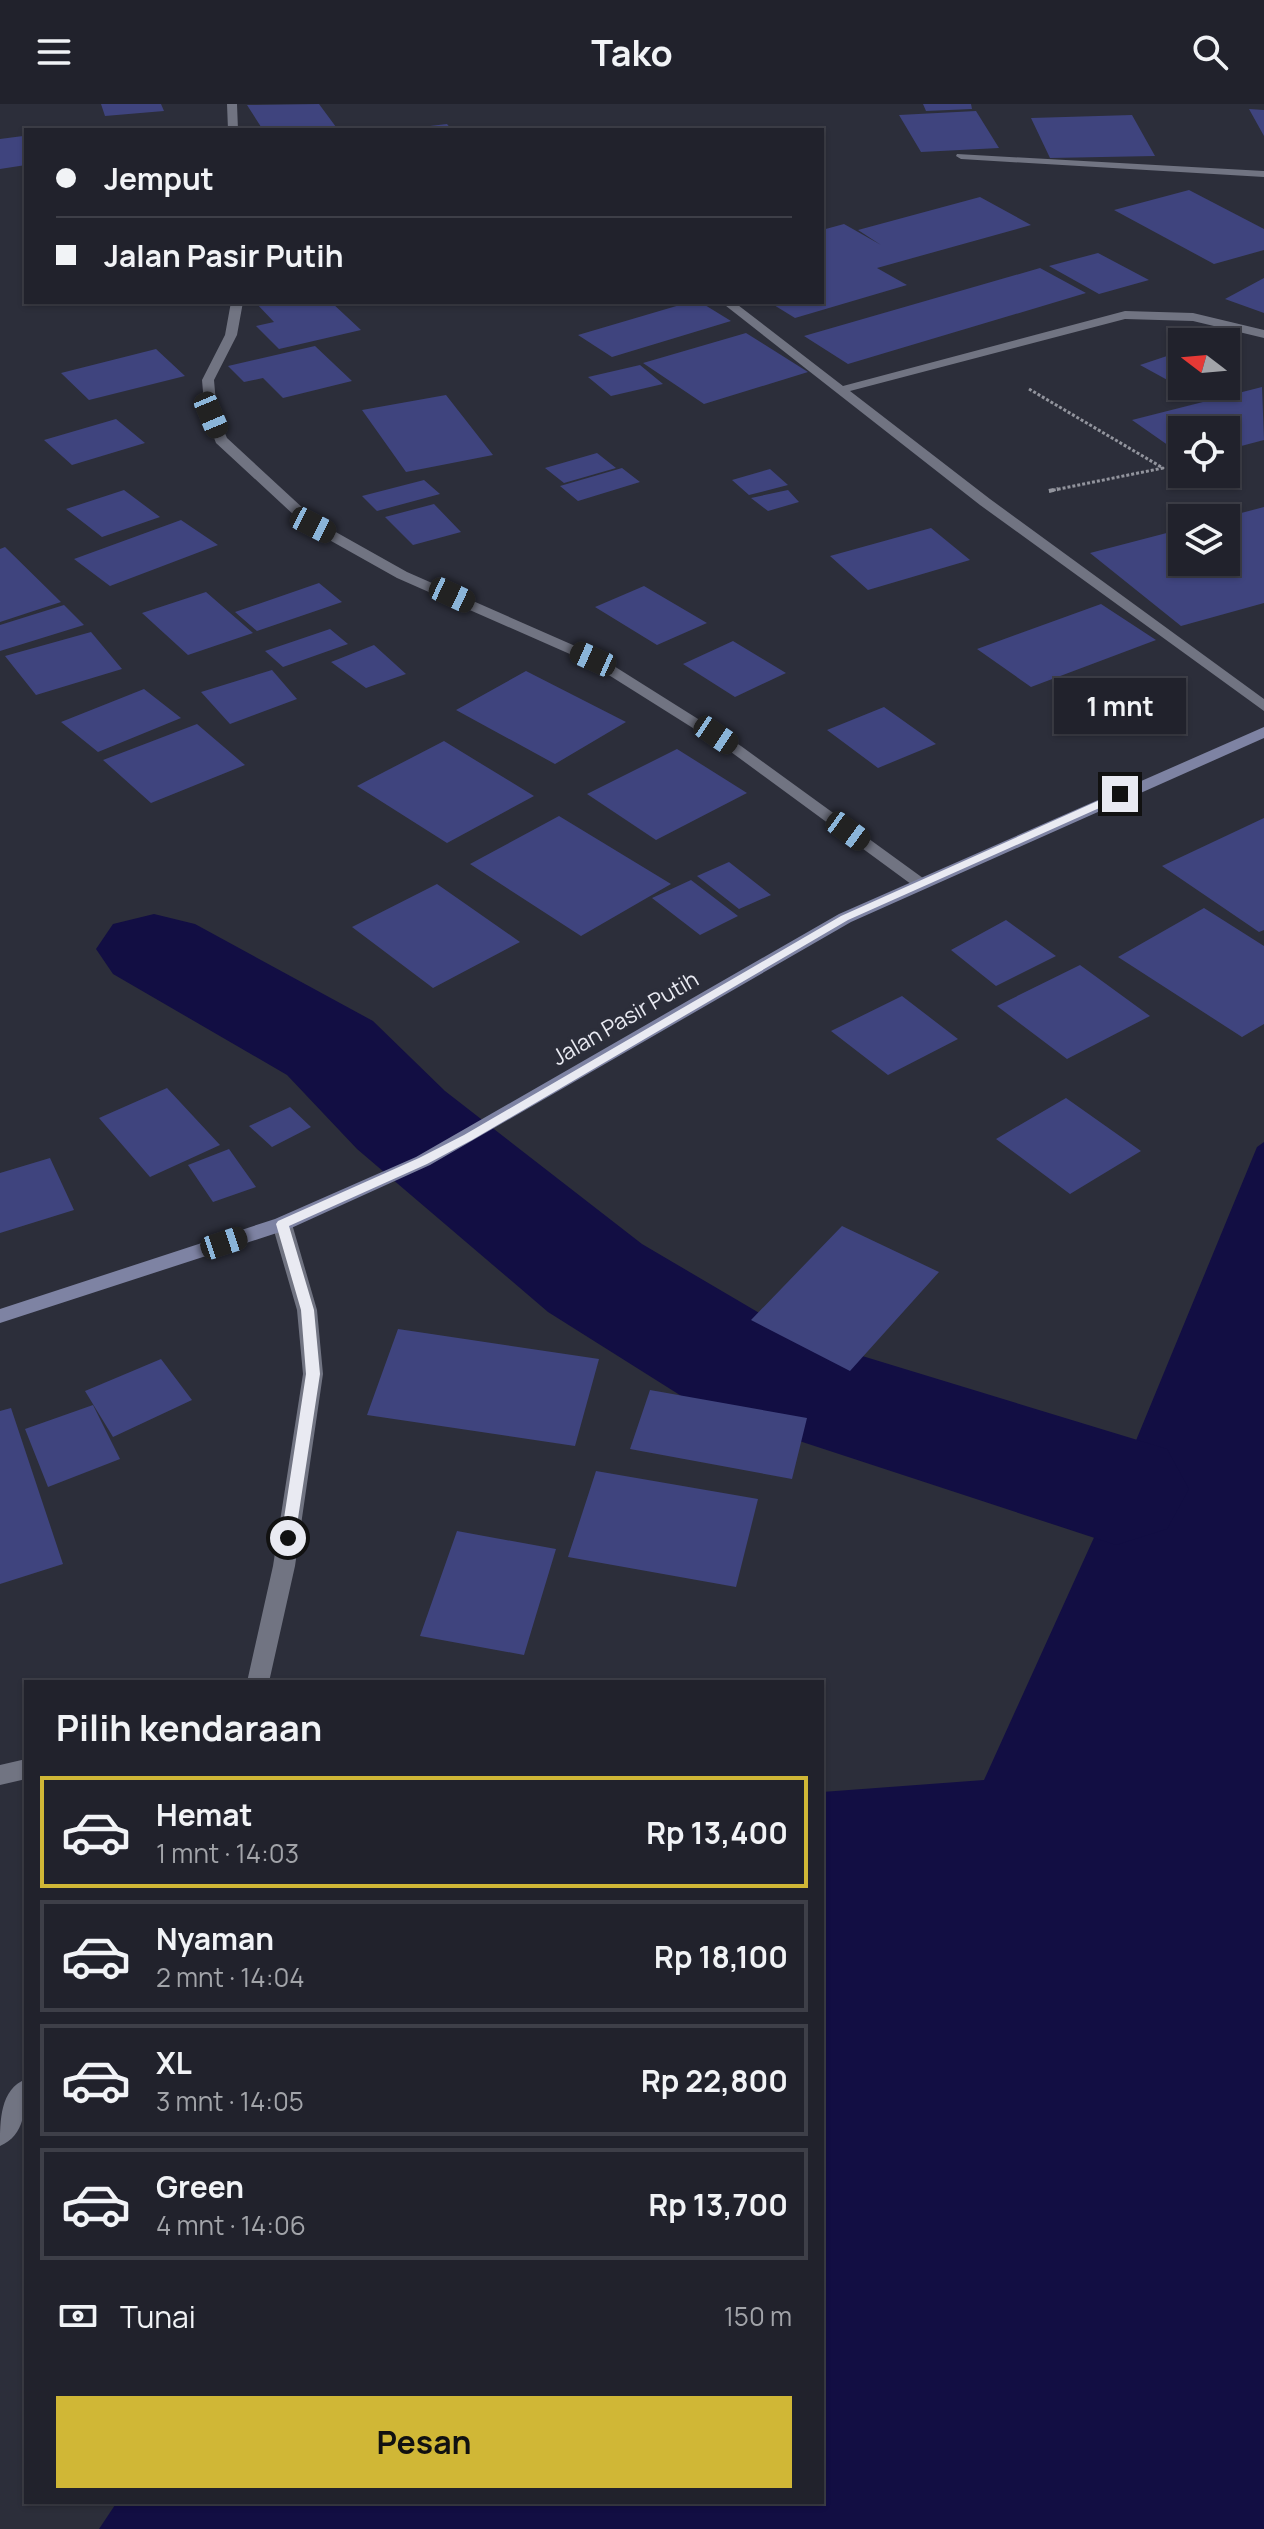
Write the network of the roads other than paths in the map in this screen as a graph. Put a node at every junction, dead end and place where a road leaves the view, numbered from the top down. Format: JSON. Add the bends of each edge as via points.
{"nodes":[{"id":1,"x":232,"y":104,"type":"edge"},
{"id":2,"x":233,"y":128,"type":"edge"},
{"id":3,"x":961,"y":156,"type":"dead end"},
{"id":4,"x":1264,"y":174,"type":"edge"},
{"id":5,"x":237,"y":304,"type":"edge"},
{"id":6,"x":730,"y":304,"type":"edge"},
{"id":7,"x":1264,"y":334,"type":"edge"},
{"id":8,"x":841,"y":390,"type":"junction"},
{"id":9,"x":1264,"y":706,"type":"edge"},
{"id":10,"x":1264,"y":732,"type":"edge"},
{"id":11,"x":921,"y":884,"type":"junction"},
{"id":12,"x":282,"y":1224,"type":"junction"},
{"id":13,"x":0,"y":1316,"type":"edge"},
{"id":14,"x":258,"y":1680,"type":"edge"},
{"id":15,"x":24,"y":1769,"type":"edge"},
{"id":16,"x":0,"y":1775,"type":"edge"},
{"id":17,"x":24,"y":2094,"type":"edge"},
{"id":18,"x":0,"y":2133,"type":"edge"}],
"edges":[{"from":1,"to":2,"type":"street"},
{"from":3,"to":4,"type":"street"},
{"from":5,"to":11,"type":"street","via":[[231,335],[208,380],[211,415],[221,440],[313,525],[402,575],[593,659],[736,749]]},
{"from":6,"to":8,"type":"street"},
{"from":7,"to":8,"type":"street","via":[[1193,317],[1125,315]]},
{"from":8,"to":9,"type":"street"},
{"from":10,"to":11,"type":"main road","name":"Jalan Pasir Putih"},
{"from":11,"to":12,"type":"main road","name":"Jalan Pasir Putih","via":[[845,918],[423,1161]]},
{"from":12,"to":13,"type":"main road","name":"Jalan Pasir Putih"},
{"from":12,"to":14,"type":"street","via":[[307,1310],[313,1374],[284,1566]]},
{"from":15,"to":16,"type":"street"},
{"from":17,"to":18,"type":"street"}]}
